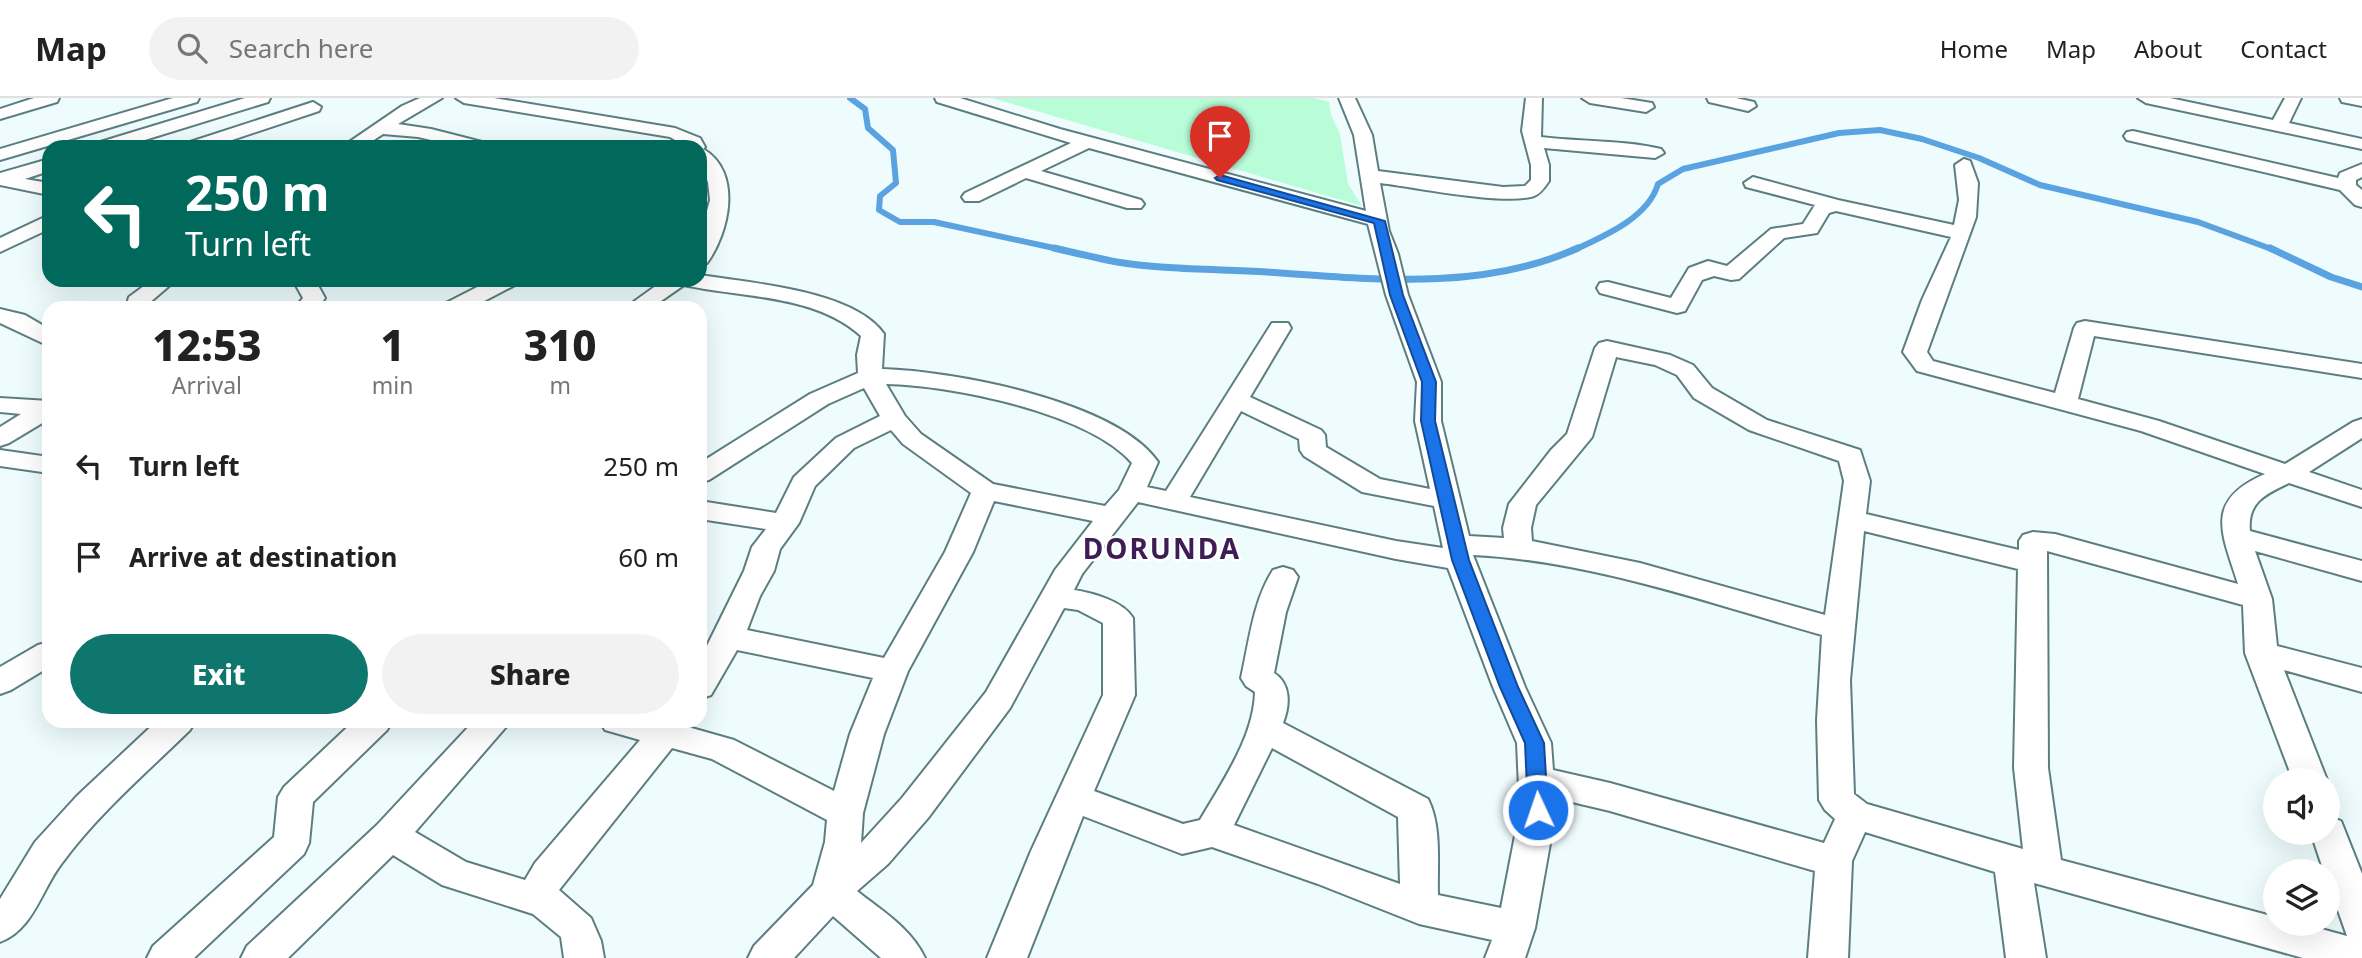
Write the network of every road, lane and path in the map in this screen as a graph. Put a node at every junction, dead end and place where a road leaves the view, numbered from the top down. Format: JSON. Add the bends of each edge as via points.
{"nodes":[{"id":1,"x":51,"y":98,"type":"edge"},
{"id":2,"x":191,"y":98,"type":"edge"},
{"id":3,"x":262,"y":98,"type":"edge"},
{"id":4,"x":434,"y":98,"type":"edge"},
{"id":5,"x":464,"y":98,"type":"edge"},
{"id":6,"x":943,"y":98,"type":"edge"},
{"id":7,"x":1347,"y":98,"type":"edge"},
{"id":8,"x":1534,"y":98,"type":"edge"},
{"id":9,"x":1590,"y":98,"type":"edge"},
{"id":10,"x":1716,"y":98,"type":"edge"},
{"id":11,"x":2293,"y":98,"type":"edge"},
{"id":12,"x":2348,"y":98,"type":"edge"},
{"id":13,"x":2156,"y":99,"type":"edge"},
{"id":14,"x":2362,"y":101,"type":"edge"},
{"id":15,"x":1748,"y":106,"type":"dead end"},
{"id":16,"x":313,"y":107,"type":"dead end"},
{"id":17,"x":1646,"y":107,"type":"dead end"},
{"id":18,"x":3,"y":111,"type":"edge"},
{"id":19,"x":2279,"y":126,"type":"junction"},
{"id":20,"x":380,"y":130,"type":"junction"},
{"id":21,"x":2133,"y":136,"type":"dead end"},
{"id":22,"x":50,"y":140,"type":"edge"},
{"id":23,"x":126,"y":140,"type":"edge"},
{"id":24,"x":213,"y":140,"type":"edge"},
{"id":25,"x":363,"y":140,"type":"edge"},
{"id":26,"x":457,"y":140,"type":"edge"},
{"id":27,"x":690,"y":140,"type":"edge"},
{"id":28,"x":1533,"y":141,"type":"junction"},
{"id":29,"x":42,"y":142,"type":"edge"},
{"id":30,"x":1088,"y":142,"type":"junction"},
{"id":31,"x":2362,"y":144,"type":"edge"},
{"id":32,"x":1655,"y":153,"type":"dead end"},
{"id":33,"x":0,"y":155,"type":"edge"},
{"id":34,"x":707,"y":162,"type":"edge"},
{"id":35,"x":1964,"y":165,"type":"dead end"},
{"id":36,"x":42,"y":167,"type":"edge"},
{"id":37,"x":2362,"y":170,"type":"edge"},
{"id":38,"x":1024,"y":172,"type":"junction"},
{"id":39,"x":1370,"y":176,"type":"junction"},
{"id":40,"x":1,"y":179,"type":"edge"},
{"id":41,"x":1753,"y":183,"type":"dead end"},
{"id":42,"x":2347,"y":186,"type":"junction"},
{"id":43,"x":42,"y":188,"type":"edge"},
{"id":44,"x":972,"y":197,"type":"dead end"},
{"id":45,"x":2362,"y":201,"type":"edge"},
{"id":46,"x":1134,"y":204,"type":"dead end"},
{"id":47,"x":1835,"y":205,"type":"junction"},
{"id":48,"x":708,"y":217,"type":"edge"},
{"id":49,"x":1379,"y":221,"type":"junction"},
{"id":50,"x":42,"y":224,"type":"edge"},
{"id":51,"x":22,"y":233,"type":"junction"},
{"id":52,"x":1962,"y":233,"type":"junction"},
{"id":53,"x":42,"y":235,"type":"edge"},
{"id":54,"x":0,"y":246,"type":"edge"},
{"id":55,"x":707,"y":283,"type":"edge"},
{"id":56,"x":156,"y":287,"type":"edge"},
{"id":57,"x":492,"y":287,"type":"edge"},
{"id":58,"x":668,"y":287,"type":"edge"},
{"id":59,"x":1608,"y":288,"type":"dead end"},
{"id":60,"x":138,"y":301,"type":"edge"},
{"id":61,"x":467,"y":301,"type":"edge"},
{"id":62,"x":646,"y":301,"type":"edge"},
{"id":63,"x":0,"y":316,"type":"edge"},
{"id":64,"x":1280,"y":328,"type":"dead end"},
{"id":65,"x":42,"y":335,"type":"edge"},
{"id":66,"x":2362,"y":371,"type":"edge"},
{"id":67,"x":870,"y":376,"type":"junction"},
{"id":68,"x":1235,"y":399,"type":"junction"},
{"id":69,"x":2064,"y":404,"type":"junction"},
{"id":70,"x":0,"y":405,"type":"edge"},
{"id":71,"x":42,"y":408,"type":"edge"},
{"id":72,"x":42,"y":412,"type":"edge"},
{"id":73,"x":894,"y":419,"type":"junction"},
{"id":74,"x":2362,"y":427,"type":"edge"},
{"id":75,"x":0,"y":438,"type":"edge"},
{"id":76,"x":0,"y":458,"type":"edge"},
{"id":77,"x":42,"y":464,"type":"edge"},
{"id":78,"x":707,"y":470,"type":"edge"},
{"id":79,"x":2286,"y":475,"type":"junction"},
{"id":80,"x":985,"y":491,"type":"junction"},
{"id":81,"x":1131,"y":492,"type":"junction"},
{"id":82,"x":2362,"y":499,"type":"edge"},
{"id":83,"x":1446,"y":500,"type":"junction"},
{"id":84,"x":1174,"y":501,"type":"junction"},
{"id":85,"x":707,"y":511,"type":"edge"},
{"id":86,"x":1111,"y":516,"type":"junction"},
{"id":87,"x":1852,"y":519,"type":"junction"},
{"id":88,"x":785,"y":523,"type":"junction"},
{"id":89,"x":2235,"y":536,"type":"junction"},
{"id":90,"x":1519,"y":548,"type":"junction"},
{"id":91,"x":1459,"y":552,"type":"junction"},
{"id":92,"x":2032,"y":563,"type":"junction"},
{"id":93,"x":2362,"y":571,"type":"edge"},
{"id":94,"x":1283,"y":577,"type":"dead end"},
{"id":95,"x":1056,"y":596,"type":"junction"},
{"id":96,"x":2256,"y":599,"type":"junction"},
{"id":97,"x":1837,"y":629,"type":"junction"},
{"id":98,"x":729,"y":638,"type":"junction"},
{"id":99,"x":2261,"y":653,"type":"junction"},
{"id":100,"x":42,"y":657,"type":"edge"},
{"id":101,"x":892,"y":671,"type":"junction"},
{"id":102,"x":707,"y":675,"type":"edge"},
{"id":103,"x":2362,"y":680,"type":"edge"},
{"id":104,"x":0,"y":682,"type":"edge"},
{"id":105,"x":171,"y":728,"type":"edge"},
{"id":106,"x":368,"y":728,"type":"edge"},
{"id":107,"x":488,"y":728,"type":"edge"},
{"id":108,"x":670,"y":728,"type":"edge"},
{"id":109,"x":1264,"y":728,"type":"junction"},
{"id":110,"x":2305,"y":768,"type":"edge"},
{"id":111,"x":1536,"y":780,"type":"junction"},
{"id":112,"x":1074,"y":798,"type":"junction"},
{"id":113,"x":845,"y":813,"type":"junction"},
{"id":114,"x":1855,"y":815,"type":"junction"},
{"id":115,"x":1212,"y":832,"type":"junction"},
{"id":116,"x":390,"y":835,"type":"junction"},
{"id":117,"x":2333,"y":845,"type":"edge"},
{"id":118,"x":1834,"y":862,"type":"junction"},
{"id":119,"x":2028,"y":866,"type":"junction"},
{"id":120,"x":830,"y":891,"type":"junction"},
{"id":121,"x":543,"y":901,"type":"junction"},
{"id":122,"x":1419,"y":908,"type":"junction"},
{"id":123,"x":0,"y":925,"type":"edge"},
{"id":124,"x":2362,"y":927,"type":"edge"},
{"id":125,"x":1512,"y":949,"type":"edge"},
{"id":126,"x":2362,"y":957,"type":"edge"},
{"id":127,"x":167,"y":958,"type":"edge"},
{"id":128,"x":261,"y":958,"type":"edge"},
{"id":129,"x":584,"y":958,"type":"edge"},
{"id":130,"x":768,"y":958,"type":"edge"},
{"id":131,"x":905,"y":958,"type":"edge"},
{"id":132,"x":1007,"y":958,"type":"edge"},
{"id":133,"x":1828,"y":958,"type":"edge"},
{"id":134,"x":2025,"y":958,"type":"edge"}],
"edges":[{"from":1,"to":18,"type":"street"},
{"from":2,"to":22,"type":"street"},
{"from":3,"to":23,"type":"street"},
{"from":4,"to":20,"type":"street"},
{"from":5,"to":27,"type":"street","via":[[674,132]]},
{"from":6,"to":30,"type":"street"},
{"from":7,"to":39,"type":"street","via":[[1363,135]]},
{"from":8,"to":28,"type":"street"},
{"from":9,"to":17,"type":"street"},
{"from":10,"to":15,"type":"street"},
{"from":11,"to":19,"type":"street"},
{"from":12,"to":14,"type":"street"},
{"from":13,"to":19,"type":"street"},
{"from":16,"to":24,"type":"street"},
{"from":19,"to":31,"type":"street"},
{"from":20,"to":25,"type":"street"},
{"from":20,"to":26,"type":"street","via":[[405,128]]},
{"from":21,"to":42,"type":"street"},
{"from":28,"to":32,"type":"street"},
{"from":28,"to":39,"type":"street","via":[[1540,181],[1530,191],[1503,192]]},
{"from":29,"to":33,"type":"street"},
{"from":30,"to":38,"type":"street"},
{"from":30,"to":49,"type":"street"},
{"from":34,"to":48,"type":"street","via":[[720,190]]},
{"from":35,"to":52,"type":"street","via":[[1970,181],[1968,218]]},
{"from":36,"to":40,"type":"street"},
{"from":37,"to":42,"type":"street","via":[[2347,177]]},
{"from":38,"to":44,"type":"street"},
{"from":38,"to":46,"type":"street"},
{"from":39,"to":49,"type":"street"},
{"from":40,"to":43,"type":"street"},
{"from":41,"to":47,"type":"street"},
{"from":42,"to":45,"type":"street"},
{"from":47,"to":52,"type":"street"},
{"from":47,"to":59,"type":"street","via":[[1822,209],[1810,229],[1778,233],[1731,274],[1708,267],[1705,274],[1696,272],[1677,306]]},
{"from":49,"to":83,"type":"street","via":[[1397,295],[1429,382],[1428,421]]},
{"from":50,"to":51,"type":"street"},
{"from":51,"to":53,"type":"street"},
{"from":51,"to":54,"type":"street"},
{"from":52,"to":69,"type":"street","via":[[1915,352],[1925,366]]},
{"from":55,"to":67,"type":"street","via":[[825,306],[868,327],[873,334]]},
{"from":56,"to":60,"type":"street"},
{"from":57,"to":61,"type":"street"},
{"from":58,"to":62,"type":"street"},
{"from":63,"to":65,"type":"street"},
{"from":64,"to":68,"type":"street"},
{"from":66,"to":69,"type":"street","via":[[2085,328]]},
{"from":67,"to":73,"type":"street"},
{"from":67,"to":78,"type":"street","via":[[819,399]]},
{"from":67,"to":81,"type":"street","via":[[914,377],[998,392],[1107,431],[1130,444],[1145,462]]},
{"from":68,"to":83,"type":"street","via":[[1312,435],[1313,450],[1372,486]]},
{"from":68,"to":84,"type":"street"},
{"from":69,"to":79,"type":"street","via":[[2150,426]]},
{"from":70,"to":71,"type":"street"},
{"from":72,"to":75,"type":"street"},
{"from":73,"to":80,"type":"street","via":[[912,439]]},
{"from":73,"to":88,"type":"street","via":[[845,443],[821,463],[803,483]]},
{"from":74,"to":79,"type":"street"},
{"from":76,"to":77,"type":"street"},
{"from":79,"to":82,"type":"street"},
{"from":79,"to":89,"type":"street","via":[[2242,500]]},
{"from":80,"to":86,"type":"street"},
{"from":80,"to":101,"type":"street","via":[[959,552]]},
{"from":81,"to":84,"type":"street"},
{"from":81,"to":86,"type":"street"},
{"from":83,"to":91,"type":"street"},
{"from":84,"to":91,"type":"street","via":[[1396,550]]},
{"from":85,"to":88,"type":"street"},
{"from":86,"to":95,"type":"street"},
{"from":87,"to":90,"type":"street","via":[[1857,481],[1851,456],[1758,425],[1703,393],[1685,370],[1607,348],[1579,437],[1523,504],[1517,528]]},
{"from":87,"to":92,"type":"street"},
{"from":87,"to":97,"type":"street"},
{"from":88,"to":98,"type":"street","via":[[766,547]]},
{"from":89,"to":93,"type":"street"},
{"from":89,"to":96,"type":"street"},
{"from":90,"to":91,"type":"street"},
{"from":90,"to":97,"type":"street","via":[[1687,584]]},
{"from":91,"to":111,"type":"street","via":[[1534,743]]},
{"from":92,"to":96,"type":"street","via":[[2033,541],[2055,543]]},
{"from":92,"to":119,"type":"street"},
{"from":94,"to":109,"type":"street","via":[[1257,678],[1271,687],[1271,712]]},
{"from":95,"to":112,"type":"street","via":[[1086,602],[1118,618],[1119,695]]},
{"from":95,"to":120,"type":"street","via":[[998,700],[957,754],[875,853]]},
{"from":96,"to":99,"type":"street"},
{"from":97,"to":114,"type":"street","via":[[1831,752],[1837,800]]},
{"from":98,"to":101,"type":"street"},
{"from":98,"to":102,"type":"street"},
{"from":99,"to":103,"type":"street"},
{"from":99,"to":110,"type":"street"},
{"from":100,"to":104,"type":"street"},
{"from":101,"to":113,"type":"street","via":[[867,734]]},
{"from":105,"to":123,"type":"street","via":[[48,853],[11,915]]},
{"from":106,"to":127,"type":"street","via":[[296,797],[291,843]]},
{"from":107,"to":116,"type":"street"},
{"from":108,"to":113,"type":"street","via":[[722,749]]},
{"from":108,"to":121,"type":"street","via":[[548,874],[539,890]]},
{"from":109,"to":115,"type":"street"},
{"from":109,"to":122,"type":"street","via":[[1415,809]]},
{"from":111,"to":118,"type":"street"},
{"from":111,"to":125,"type":"street","via":[[1538,810]]},
{"from":112,"to":115,"type":"street","via":[[1182,839]]},
{"from":112,"to":132,"type":"street"},
{"from":113,"to":120,"type":"street","via":[[843,842]]},
{"from":114,"to":118,"type":"street"},
{"from":114,"to":119,"type":"street"},
{"from":115,"to":122,"type":"street"},
{"from":116,"to":121,"type":"street","via":[[456,874]]},
{"from":116,"to":128,"type":"street"},
{"from":117,"to":124,"type":"street"},
{"from":118,"to":133,"type":"street"},
{"from":119,"to":126,"type":"street"},
{"from":119,"to":134,"type":"street"},
{"from":120,"to":130,"type":"street"},
{"from":120,"to":131,"type":"street"},
{"from":121,"to":129,"type":"street","via":[[575,922]]},
{"from":122,"to":125,"type":"street"}]}
